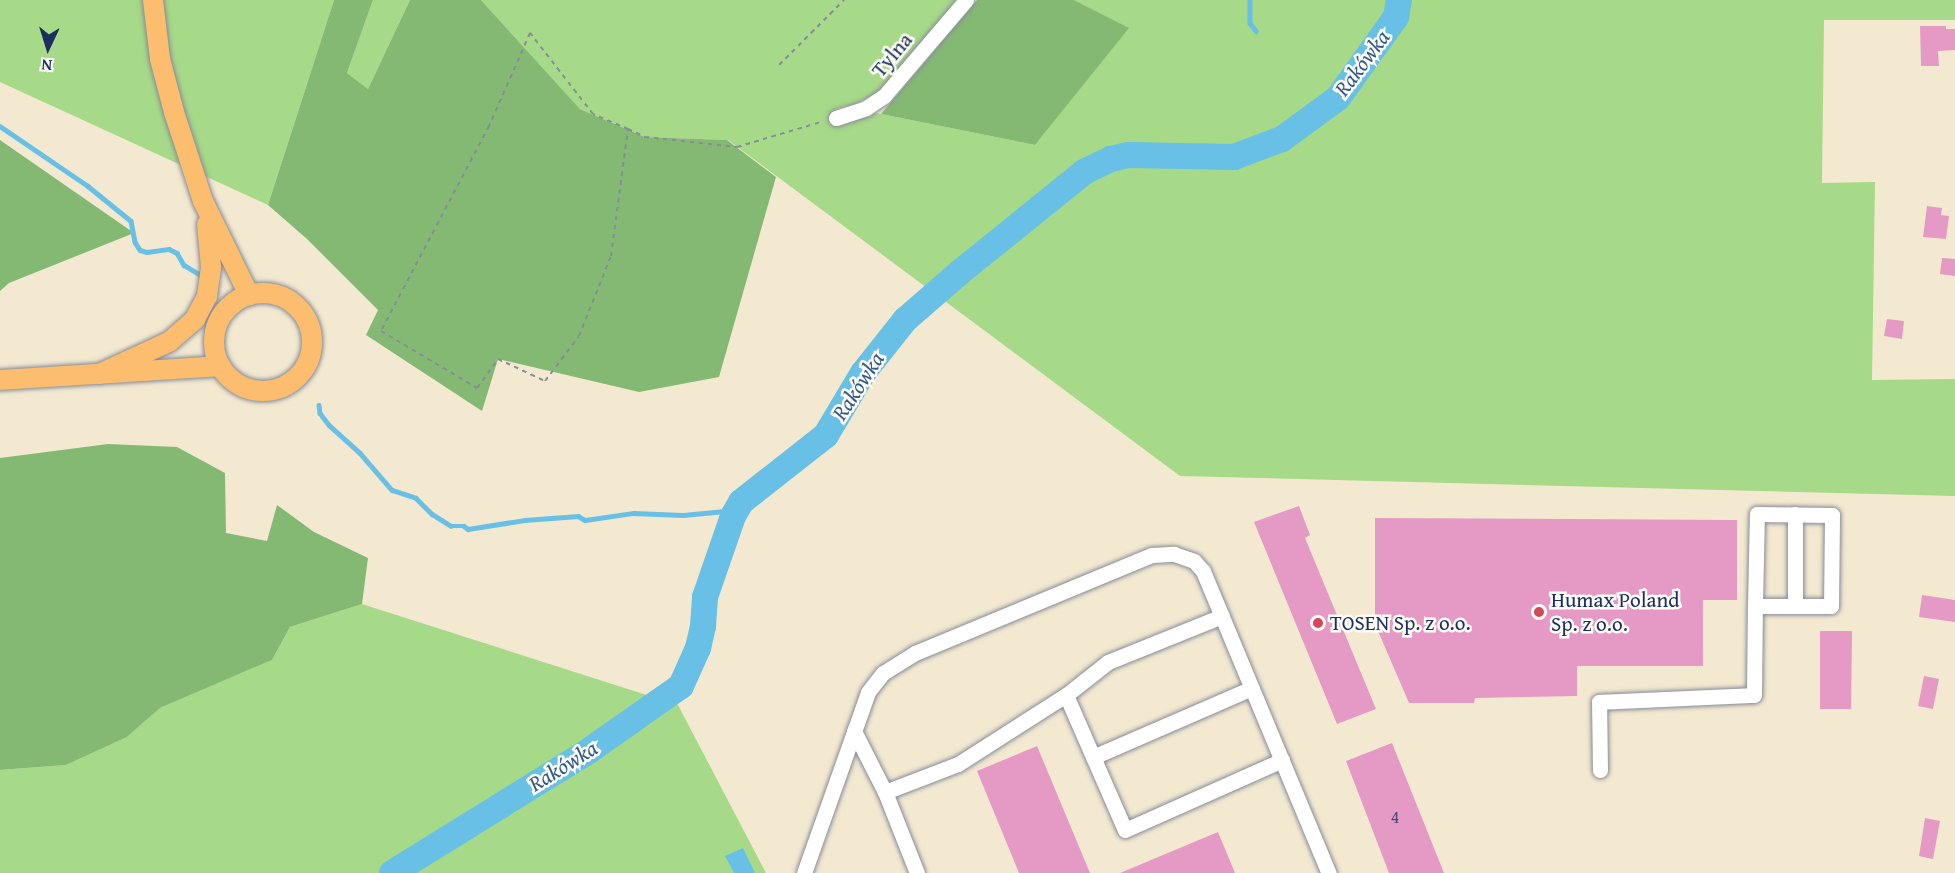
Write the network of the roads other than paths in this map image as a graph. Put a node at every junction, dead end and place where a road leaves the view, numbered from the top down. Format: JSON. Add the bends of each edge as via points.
{"nodes":[{"id":1,"x":153,"y":0,"type":"edge"},
{"id":2,"x":966,"y":0,"type":"edge"},
{"id":3,"x":836,"y":118,"type":"road end"},
{"id":4,"x":203,"y":201,"type":"junction"},
{"id":5,"x":249,"y":295,"type":"junction"},
{"id":6,"x":221,"y":366,"type":"junction"},
{"id":7,"x":99,"y":374,"type":"junction"},
{"id":8,"x":0,"y":380,"type":"edge"},
{"id":9,"x":1795,"y":514,"type":"junction"},
{"id":10,"x":1755,"y":606,"type":"junction"},
{"id":11,"x":1795,"y":606,"type":"junction"},
{"id":12,"x":1222,"y":616,"type":"junction"},
{"id":13,"x":1252,"y":688,"type":"junction"},
{"id":14,"x":1066,"y":695,"type":"junction"},
{"id":15,"x":854,"y":731,"type":"junction"},
{"id":16,"x":1093,"y":757,"type":"junction"},
{"id":17,"x":1282,"y":760,"type":"junction"},
{"id":18,"x":1600,"y":770,"type":"dead end"},
{"id":19,"x":885,"y":792,"type":"junction"},
{"id":20,"x":804,"y":873,"type":"edge"},
{"id":21,"x":917,"y":873,"type":"edge"},
{"id":22,"x":1329,"y":873,"type":"edge"}],
"edges":[{"from":1,"to":4,"type":"main road","via":[[160,59]]},
{"from":2,"to":3,"type":"street","name":"Tylna","via":[[884,96],[866,108]]},
{"from":4,"to":5,"type":"main road"},
{"from":4,"to":7,"type":"main road","via":[[211,267],[207,296],[195,319],[169,342]]},
{"from":5,"to":6,"type":"main road","via":[[225,311],[218,324],[215,353]]},
{"from":5,"to":6,"type":"main road","via":[[264,293],[292,302],[310,326],[311,356],[300,375],[269,391],[236,383]]},
{"from":6,"to":7,"type":"main road"},
{"from":7,"to":8,"type":"main road"},
{"from":9,"to":10,"type":"street","via":[[1756,514]]},
{"from":9,"to":11,"type":"street"},
{"from":9,"to":11,"type":"street","via":[[1832,515],[1831,606]]},
{"from":10,"to":11,"type":"street"},
{"from":10,"to":18,"type":"street","via":[[1754,695],[1599,702]]},
{"from":12,"to":13,"type":"street"},
{"from":12,"to":14,"type":"street","via":[[1108,662]]},
{"from":12,"to":15,"type":"street","via":[[1203,571],[1194,561],[1174,554],[1152,555],[915,653],[883,672],[868,692]]},
{"from":13,"to":16,"type":"street"},
{"from":13,"to":17,"type":"street"},
{"from":14,"to":16,"type":"street"},
{"from":14,"to":19,"type":"street","via":[[958,764]]},
{"from":15,"to":19,"type":"street"},
{"from":15,"to":20,"type":"street"},
{"from":16,"to":17,"type":"street","via":[[1125,830]]},
{"from":17,"to":22,"type":"street"},
{"from":19,"to":21,"type":"street"}]}
